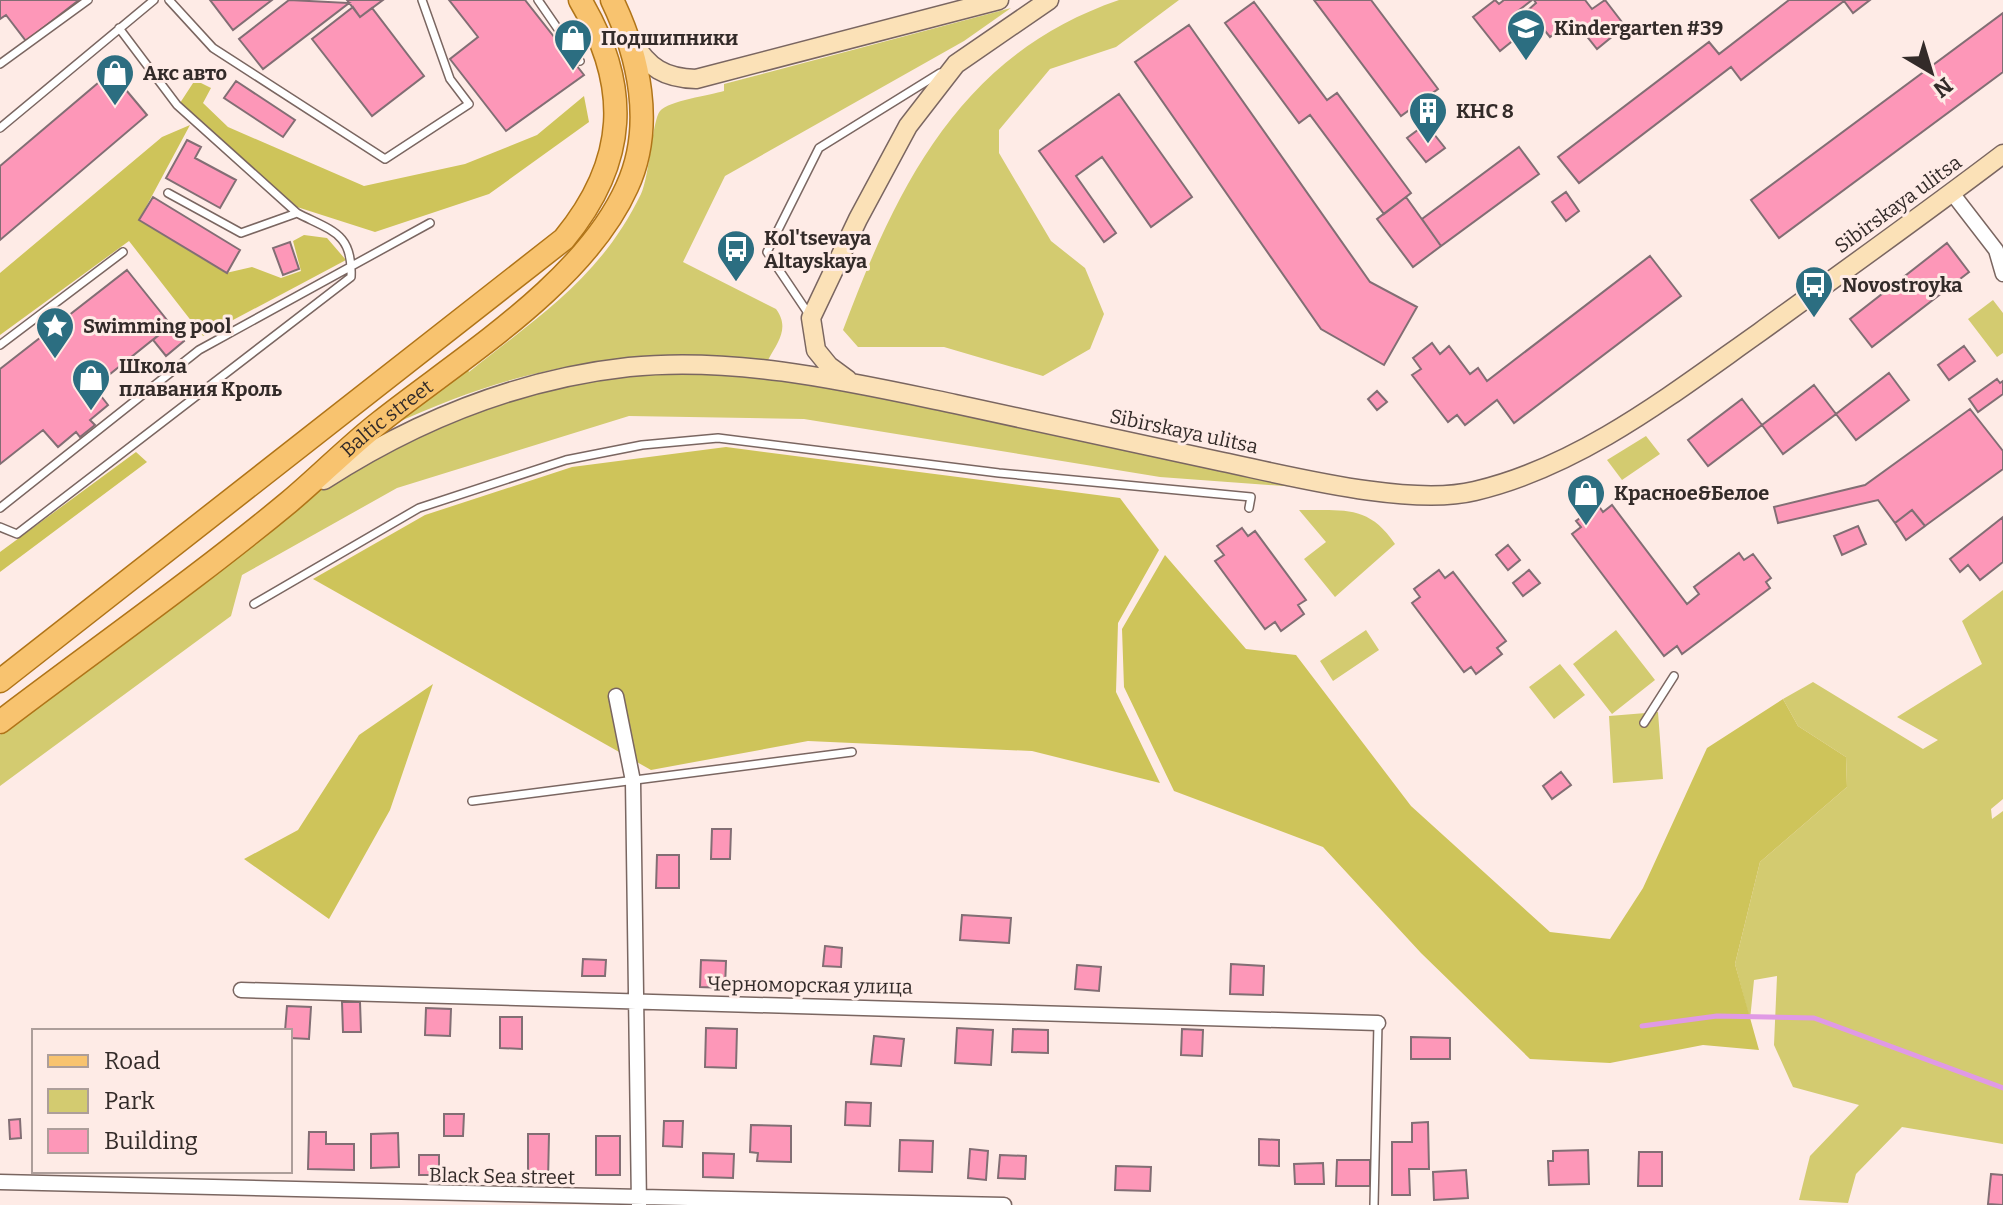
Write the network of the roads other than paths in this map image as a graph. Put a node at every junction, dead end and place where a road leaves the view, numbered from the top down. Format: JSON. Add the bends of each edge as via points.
{"nodes":[{"id":1,"x":88,"y":0,"type":"edge"},
{"id":2,"x":154,"y":0,"type":"edge"},
{"id":3,"x":169,"y":0,"type":"edge"},
{"id":4,"x":422,"y":0,"type":"edge"},
{"id":5,"x":538,"y":0,"type":"edge"},
{"id":6,"x":580,"y":0,"type":"edge"},
{"id":7,"x":612,"y":0,"type":"edge"},
{"id":8,"x":999,"y":0,"type":"edge"},
{"id":9,"x":1049,"y":0,"type":"edge"},
{"id":10,"x":119,"y":28,"type":"junction"},
{"id":11,"x":629,"y":35,"type":"junction"},
{"id":12,"x":580,"y":61,"type":"dead end"},
{"id":13,"x":0,"y":64,"type":"edge"},
{"id":14,"x":956,"y":64,"type":"junction"},
{"id":15,"x":0,"y":128,"type":"edge"},
{"id":16,"x":2003,"y":154,"type":"edge"},
{"id":17,"x":168,"y":193,"type":"dead end"},
{"id":18,"x":1952,"y":193,"type":"junction"},
{"id":19,"x":297,"y":213,"type":"junction"},
{"id":20,"x":430,"y":223,"type":"dead end"},
{"id":21,"x":123,"y":252,"type":"dead end"},
{"id":22,"x":351,"y":265,"type":"junction"},
{"id":23,"x":2003,"y":274,"type":"edge"},
{"id":24,"x":811,"y":318,"type":"junction"},
{"id":25,"x":0,"y":345,"type":"edge"},
{"id":26,"x":854,"y":383,"type":"junction"},
{"id":27,"x":288,"y":503,"type":"junction"},
{"id":28,"x":0,"y":508,"type":"edge"},
{"id":29,"x":1249,"y":508,"type":"dead end"},
{"id":30,"x":0,"y":527,"type":"edge"},
{"id":31,"x":254,"y":604,"type":"dead end"},
{"id":32,"x":1674,"y":676,"type":"dead end"},
{"id":33,"x":0,"y":681,"type":"edge"},
{"id":34,"x":616,"y":696,"type":"dead end"},
{"id":35,"x":0,"y":722,"type":"edge"},
{"id":36,"x":1644,"y":723,"type":"dead end"},
{"id":37,"x":852,"y":752,"type":"dead end"},
{"id":38,"x":633,"y":781,"type":"junction"},
{"id":39,"x":472,"y":801,"type":"dead end"},
{"id":40,"x":241,"y":990,"type":"dead end"},
{"id":41,"x":637,"y":1001,"type":"junction"},
{"id":42,"x":1378,"y":1023,"type":"joint"},
{"id":43,"x":0,"y":1182,"type":"edge"},
{"id":44,"x":639,"y":1201,"type":"edge"},
{"id":45,"x":1004,"y":1205,"type":"edge"},
{"id":46,"x":1374,"y":1205,"type":"edge"}],
"edges":[{"from":1,"to":13,"type":"lane"},
{"from":2,"to":10,"type":"lane"},
{"from":3,"to":4,"type":"lane","via":[[213,48],[385,159],[469,104],[450,79]]},
{"from":5,"to":12,"type":"lane"},
{"from":6,"to":33,"type":"main road","name":"Baltic street","via":[[606,53],[617,123],[603,177],[588,209],[564,239]]},
{"from":7,"to":11,"type":"main road","name":"Baltic street"},
{"from":8,"to":11,"type":"main road","via":[[696,79],[657,72]]},
{"from":9,"to":14,"type":"main road"},
{"from":10,"to":15,"type":"lane"},
{"from":10,"to":19,"type":"lane","via":[[177,105]]},
{"from":11,"to":27,"type":"main road","name":"Baltic street","via":[[642,95],[637,152],[629,184],[585,256]]},
{"from":14,"to":24,"type":"main road","via":[[908,126]]},
{"from":14,"to":24,"type":"lane","via":[[819,148],[767,252]]},
{"from":16,"to":18,"type":"main road","name":"Sibirskaya ulitsa"},
{"from":17,"to":19,"type":"lane","via":[[241,233]]},
{"from":18,"to":23,"type":"street","via":[[1996,250]]},
{"from":18,"to":26,"type":"main road","name":"Sibirskaya ulitsa","via":[[1592,445],[1518,479],[1473,492],[1441,497],[1323,483]]},
{"from":19,"to":22,"type":"lane","via":[[342,236]]},
{"from":20,"to":22,"type":"lane"},
{"from":21,"to":25,"type":"lane"},
{"from":22,"to":28,"type":"lane","via":[[199,350]]},
{"from":22,"to":30,"type":"lane","via":[[351,277],[64,499],[17,534]]},
{"from":24,"to":26,"type":"main road","via":[[822,359]]},
{"from":26,"to":27,"type":"main road","name":"Sibirskaya ulitsa","via":[[693,366],[573,376],[484,399],[440,417],[388,441]]},
{"from":27,"to":35,"type":"main road","name":"Baltic street"},
{"from":29,"to":31,"type":"lane","via":[[1251,497],[718,438],[642,445],[566,460],[419,508]]},
{"from":32,"to":36,"type":"lane"},
{"from":34,"to":38,"type":"street"},
{"from":37,"to":38,"type":"lane"},
{"from":38,"to":39,"type":"lane"},
{"from":38,"to":41,"type":"street"},
{"from":40,"to":41,"type":"street","name":"Черноморская улица"},
{"from":41,"to":42,"type":"street","name":"Черноморская улица"},
{"from":41,"to":44,"type":"street"},
{"from":42,"to":46,"type":"lane"},
{"from":43,"to":44,"type":"street","name":"Black Sea street"},
{"from":44,"to":45,"type":"street","name":"Black Sea street"}]}
